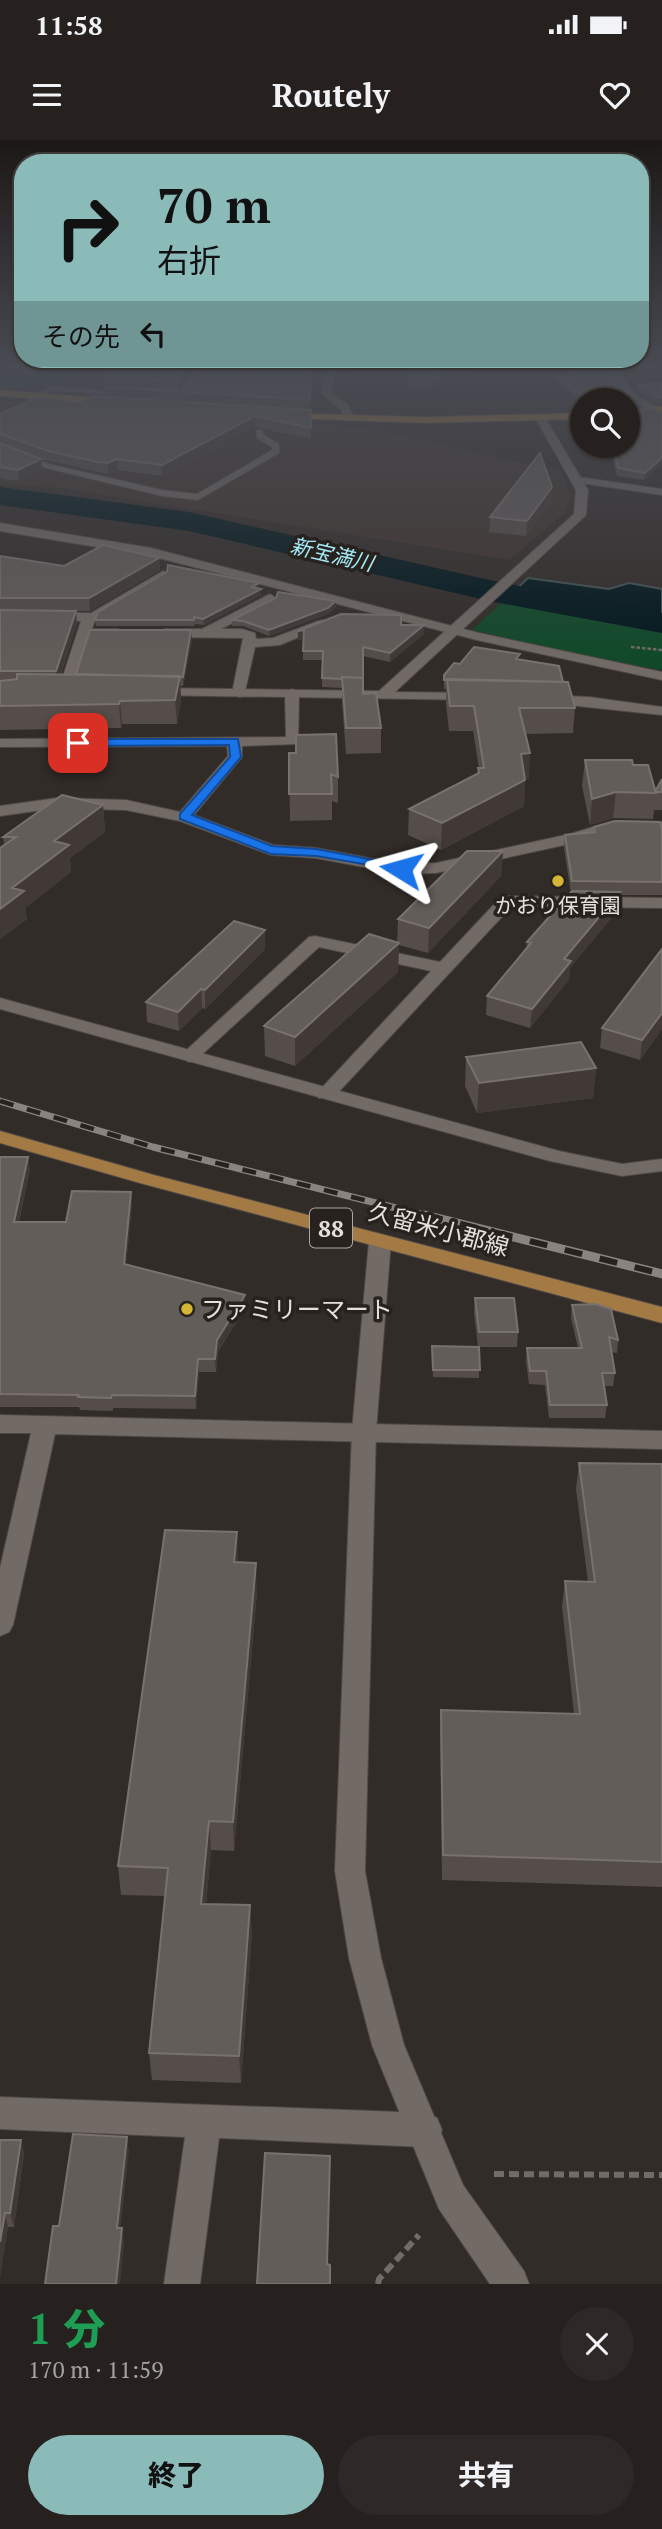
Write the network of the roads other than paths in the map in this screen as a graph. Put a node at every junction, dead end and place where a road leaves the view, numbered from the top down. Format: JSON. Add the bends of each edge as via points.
{"nodes":[{"id":1,"x":51,"y":467,"type":"edge"},
{"id":2,"x":249,"y":467,"type":"edge"},
{"id":3,"x":570,"y":467,"type":"edge"},
{"id":4,"x":578,"y":480,"type":"junction"},
{"id":5,"x":662,"y":492,"type":"edge"},
{"id":6,"x":0,"y":527,"type":"edge"},
{"id":7,"x":163,"y":574,"type":"edge"},
{"id":8,"x":270,"y":598,"type":"edge"},
{"id":9,"x":0,"y":616,"type":"edge"},
{"id":10,"x":89,"y":617,"type":"junction"},
{"id":11,"x":341,"y":617,"type":"edge"},
{"id":12,"x":83,"y":632,"type":"junction"},
{"id":13,"x":454,"y":632,"type":"junction"},
{"id":14,"x":202,"y":633,"type":"junction"},
{"id":15,"x":250,"y":643,"type":"junction"},
{"id":16,"x":662,"y":676,"type":"edge"},
{"id":17,"x":65,"y":691,"type":"edge"},
{"id":18,"x":132,"y":692,"type":"edge"},
{"id":19,"x":239,"y":693,"type":"junction"},
{"id":20,"x":292,"y":693,"type":"junction"},
{"id":21,"x":384,"y":694,"type":"junction"},
{"id":22,"x":492,"y":697,"type":"edge"},
{"id":23,"x":533,"y":698,"type":"edge"},
{"id":24,"x":662,"y":711,"type":"edge"},
{"id":25,"x":234,"y":742,"type":"junction"},
{"id":26,"x":0,"y":743,"type":"edge"},
{"id":27,"x":0,"y":811,"type":"edge"},
{"id":28,"x":184,"y":817,"type":"junction"},
{"id":29,"x":662,"y":827,"type":"edge"},
{"id":30,"x":662,"y":903,"type":"edge"},
{"id":31,"x":441,"y":968,"type":"junction"},
{"id":32,"x":0,"y":1003,"type":"edge"},
{"id":33,"x":189,"y":1056,"type":"junction"},
{"id":34,"x":326,"y":1094,"type":"junction"},
{"id":35,"x":0,"y":1137,"type":"edge"},
{"id":36,"x":662,"y":1164,"type":"edge"},
{"id":37,"x":380,"y":1241,"type":"junction"},
{"id":38,"x":662,"y":1315,"type":"edge"},
{"id":39,"x":0,"y":1424,"type":"edge"},
{"id":40,"x":45,"y":1425,"type":"junction"},
{"id":41,"x":364,"y":1431,"type":"junction"},
{"id":42,"x":662,"y":1440,"type":"edge"},
{"id":43,"x":0,"y":1625,"type":"edge"},
{"id":44,"x":0,"y":2113,"type":"edge"},
{"id":45,"x":204,"y":2123,"type":"junction"},
{"id":46,"x":425,"y":2130,"type":"junction"},
{"id":47,"x":182,"y":2284,"type":"edge"},
{"id":48,"x":511,"y":2284,"type":"edge"}],
"edges":[{"from":1,"to":2,"type":"lane","via":[[198,498]]},
{"from":3,"to":4,"type":"street"},
{"from":4,"to":5,"type":"street"},
{"from":4,"to":13,"type":"street","via":[[583,490],[580,515]]},
{"from":6,"to":13,"type":"street","via":[[169,556]]},
{"from":7,"to":10,"type":"lane"},
{"from":8,"to":14,"type":"street"},
{"from":9,"to":10,"type":"street"},
{"from":10,"to":12,"type":"street"},
{"from":11,"to":15,"type":"street","via":[[275,642]]},
{"from":12,"to":14,"type":"street"},
{"from":12,"to":17,"type":"street"},
{"from":13,"to":16,"type":"street"},
{"from":13,"to":21,"type":"street"},
{"from":14,"to":15,"type":"street","via":[[242,633],[250,636]]},
{"from":15,"to":19,"type":"street"},
{"from":18,"to":19,"type":"street"},
{"from":19,"to":20,"type":"street"},
{"from":20,"to":21,"type":"street"},
{"from":20,"to":25,"type":"street","via":[[293,741]]},
{"from":21,"to":22,"type":"street"},
{"from":23,"to":24,"type":"street"},
{"from":25,"to":26,"type":"street"},
{"from":25,"to":28,"type":"street","via":[[235,757]]},
{"from":27,"to":28,"type":"street","via":[[85,803],[127,805]]},
{"from":28,"to":29,"type":"street","via":[[271,850],[316,853],[401,869],[436,868],[613,826]]},
{"from":30,"to":31,"type":"street","via":[[507,901]]},
{"from":31,"to":33,"type":"street","via":[[315,941]]},
{"from":31,"to":34,"type":"street"},
{"from":32,"to":33,"type":"street"},
{"from":33,"to":34,"type":"street"},
{"from":34,"to":36,"type":"street","via":[[557,1157],[622,1170]]},
{"from":35,"to":37,"type":"main road","name":"久留米小郡線","number":"88"},
{"from":37,"to":38,"type":"main road","name":"久留米小郡線","number":"88"},
{"from":37,"to":41,"type":"street"},
{"from":39,"to":40,"type":"street"},
{"from":40,"to":41,"type":"street"},
{"from":40,"to":43,"type":"street"},
{"from":41,"to":42,"type":"street"},
{"from":41,"to":46,"type":"street","via":[[350,1871],[365,1958],[388,2045]]},
{"from":44,"to":45,"type":"street"},
{"from":45,"to":46,"type":"street"},
{"from":45,"to":47,"type":"street"},
{"from":46,"to":48,"type":"street","via":[[451,2196]]}]}
